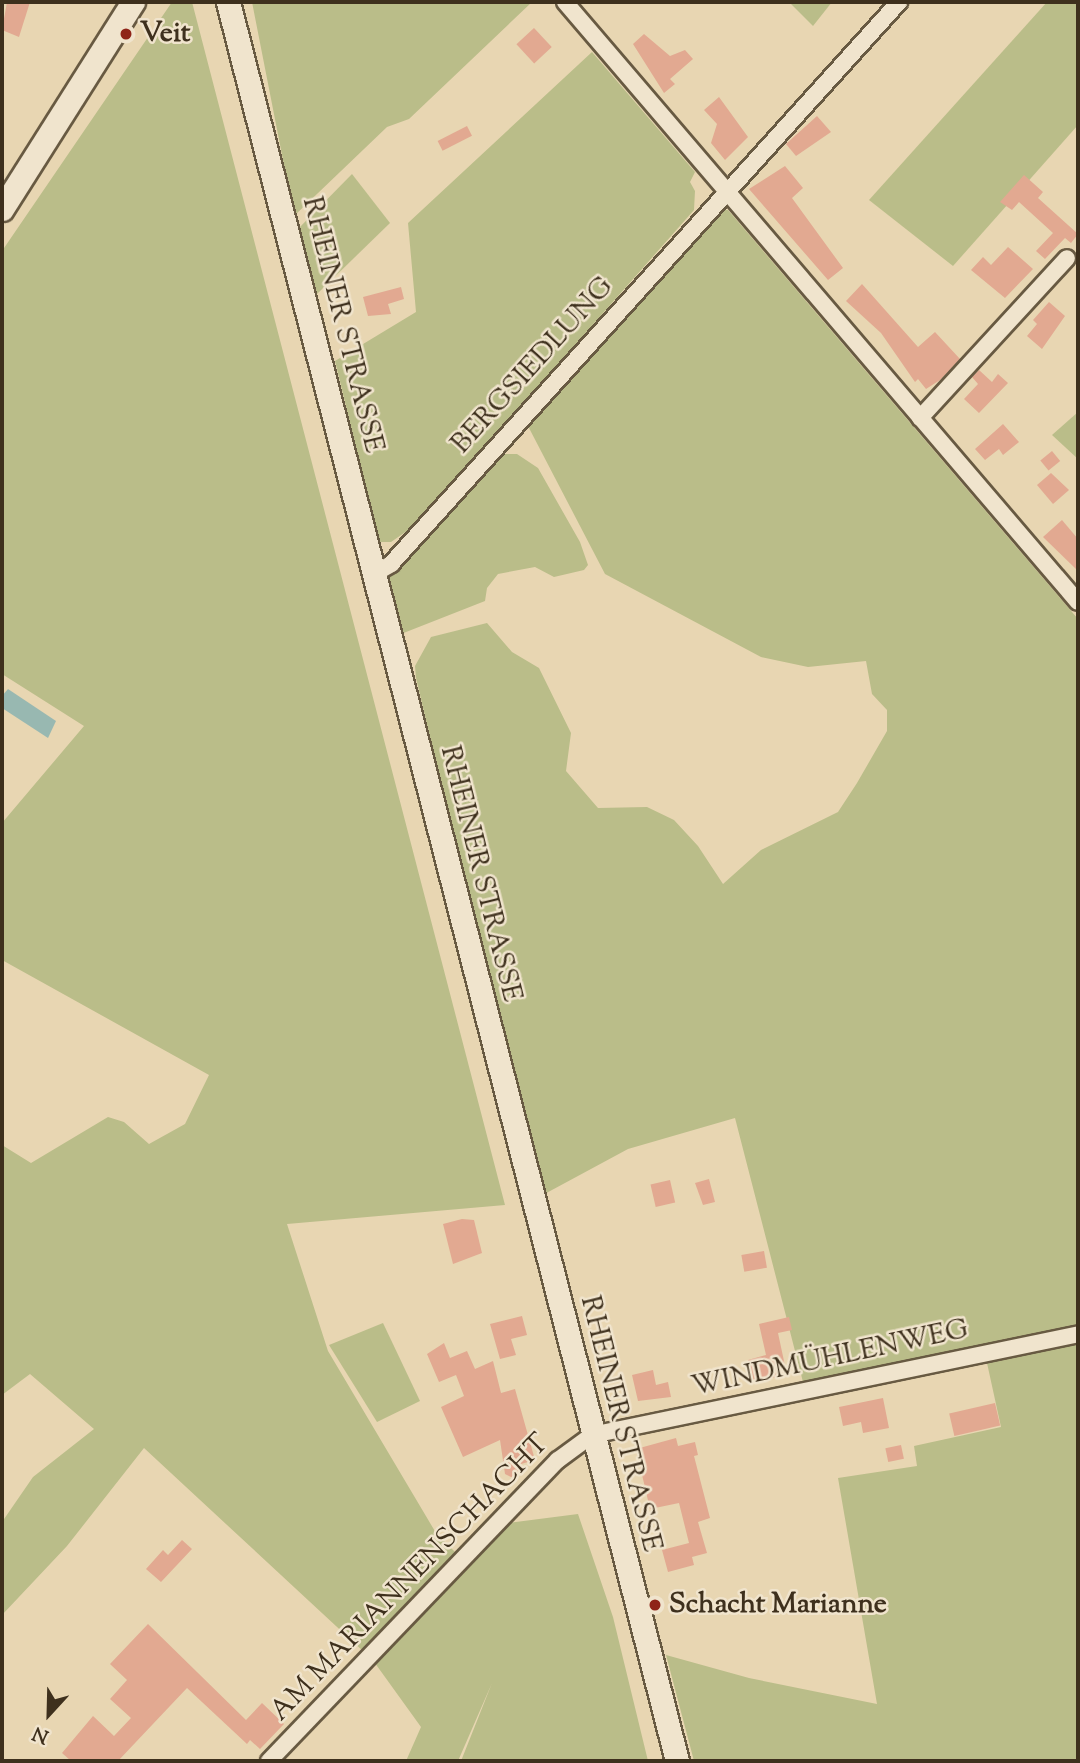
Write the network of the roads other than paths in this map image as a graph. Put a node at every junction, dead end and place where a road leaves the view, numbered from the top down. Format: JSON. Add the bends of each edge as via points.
{"nodes":[{"id":1,"x":133,"y":2,"type":"edge"},
{"id":2,"x":228,"y":2,"type":"edge"},
{"id":3,"x":565,"y":2,"type":"edge"},
{"id":4,"x":899,"y":2,"type":"edge"},
{"id":5,"x":727,"y":189,"type":"junction"},
{"id":6,"x":2,"y":209,"type":"edge"},
{"id":7,"x":1067,"y":258,"type":"dead end"},
{"id":8,"x":920,"y":418,"type":"junction"},
{"id":9,"x":374,"y":574,"type":"junction"},
{"id":10,"x":1078,"y":602,"type":"edge"},
{"id":11,"x":1078,"y":1334,"type":"edge"},
{"id":12,"x":592,"y":1435,"type":"junction"},
{"id":13,"x":269,"y":1761,"type":"edge"},
{"id":14,"x":677,"y":1761,"type":"edge"}],
"edges":[{"from":1,"to":6,"type":"main road"},
{"from":2,"to":9,"type":"main road","name":"RHEINER STRASSE"},
{"from":3,"to":5,"type":"street"},
{"from":4,"to":5,"type":"street","name":"BERGSIEDLUNG"},
{"from":5,"to":8,"type":"street"},
{"from":5,"to":9,"type":"street","name":"BERGSIEDLUNG","via":[[391,564]]},
{"from":7,"to":8,"type":"street"},
{"from":8,"to":10,"type":"street"},
{"from":9,"to":12,"type":"main road","name":"RHEINER STRASSE"},
{"from":11,"to":12,"type":"street","name":"WINDMÜHLENWEG"},
{"from":12,"to":13,"type":"street","name":"AM MARIANNENSCHACHT","via":[[558,1460]]},
{"from":12,"to":14,"type":"main road","name":"RHEINER STRASSE"}]}
